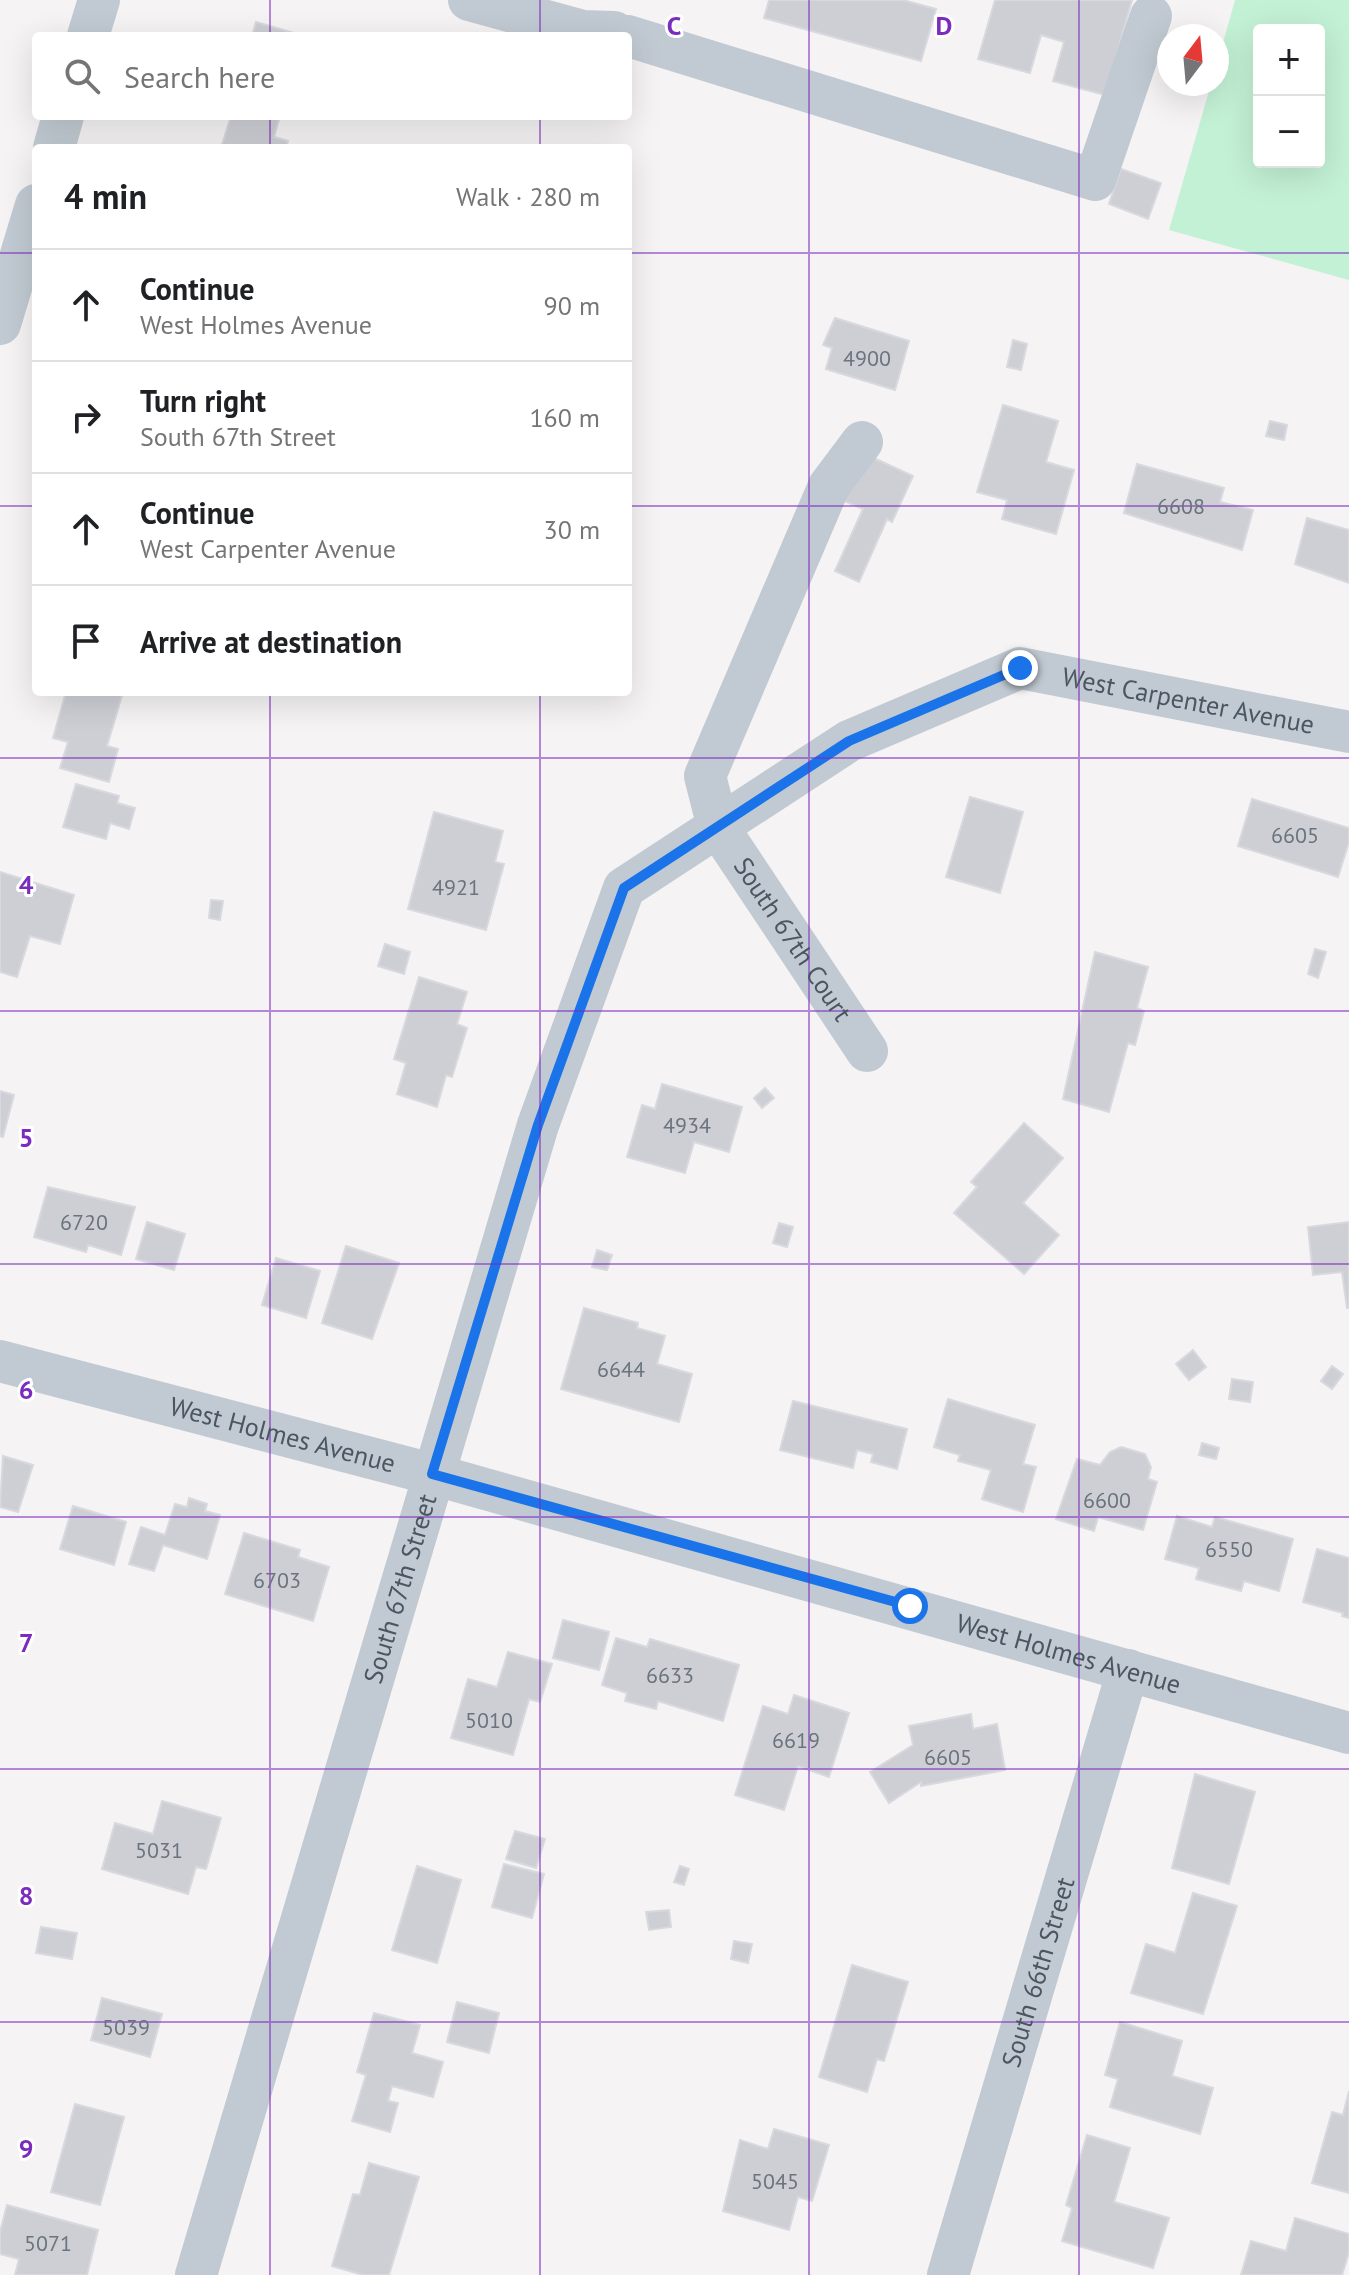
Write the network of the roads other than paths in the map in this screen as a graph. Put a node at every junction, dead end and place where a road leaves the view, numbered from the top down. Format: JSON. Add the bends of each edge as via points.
{"nodes":[{"id":1,"x":99,"y":0,"type":"edge"},
{"id":2,"x":469,"y":0,"type":"edge"},
{"id":3,"x":1151,"y":16,"type":"dead end"},
{"id":4,"x":623,"y":26,"type":"edge"},
{"id":5,"x":89,"y":32,"type":"edge"},
{"id":6,"x":62,"y":120,"type":"edge"},
{"id":7,"x":55,"y":144,"type":"edge"},
{"id":8,"x":32,"y":218,"type":"edge"},
{"id":9,"x":0,"y":324,"type":"edge"},
{"id":10,"x":862,"y":442,"type":"dead end"},
{"id":11,"x":1349,"y":732,"type":"edge"},
{"id":12,"x":849,"y":741,"type":"joint"},
{"id":13,"x":718,"y":827,"type":"junction"},
{"id":14,"x":867,"y":1051,"type":"dead end"},
{"id":15,"x":0,"y":1361,"type":"edge"},
{"id":16,"x":432,"y":1474,"type":"junction"},
{"id":17,"x":1128,"y":1670,"type":"junction"},
{"id":18,"x":1349,"y":1733,"type":"edge"},
{"id":19,"x":196,"y":2275,"type":"edge"},
{"id":20,"x":948,"y":2275,"type":"edge"}],
"edges":[{"from":1,"to":5,"type":"street"},
{"from":2,"to":4,"type":"street","via":[[583,31]]},
{"from":3,"to":4,"type":"street","via":[[1095,180]]},
{"from":6,"to":7,"type":"street"},
{"from":8,"to":9,"type":"street"},
{"from":10,"to":13,"type":"street","name":"South 67th Court","via":[[829,486],[705,776]]},
{"from":11,"to":12,"type":"street","name":"West Carpenter Avenue","via":[[1020,668]]},
{"from":12,"to":13,"type":"street","name":"South 67th Street"},
{"from":13,"to":14,"type":"street","name":"South 67th Court"},
{"from":13,"to":16,"type":"street","name":"South 67th Street","via":[[624,888],[538,1125]]},
{"from":15,"to":16,"type":"street","name":"West Holmes Avenue"},
{"from":16,"to":17,"type":"street","name":"West Holmes Avenue"},
{"from":16,"to":19,"type":"street","name":"South 67th Street"},
{"from":17,"to":18,"type":"street","name":"West Holmes Avenue"},
{"from":17,"to":20,"type":"street","name":"South 66th Street"}]}
